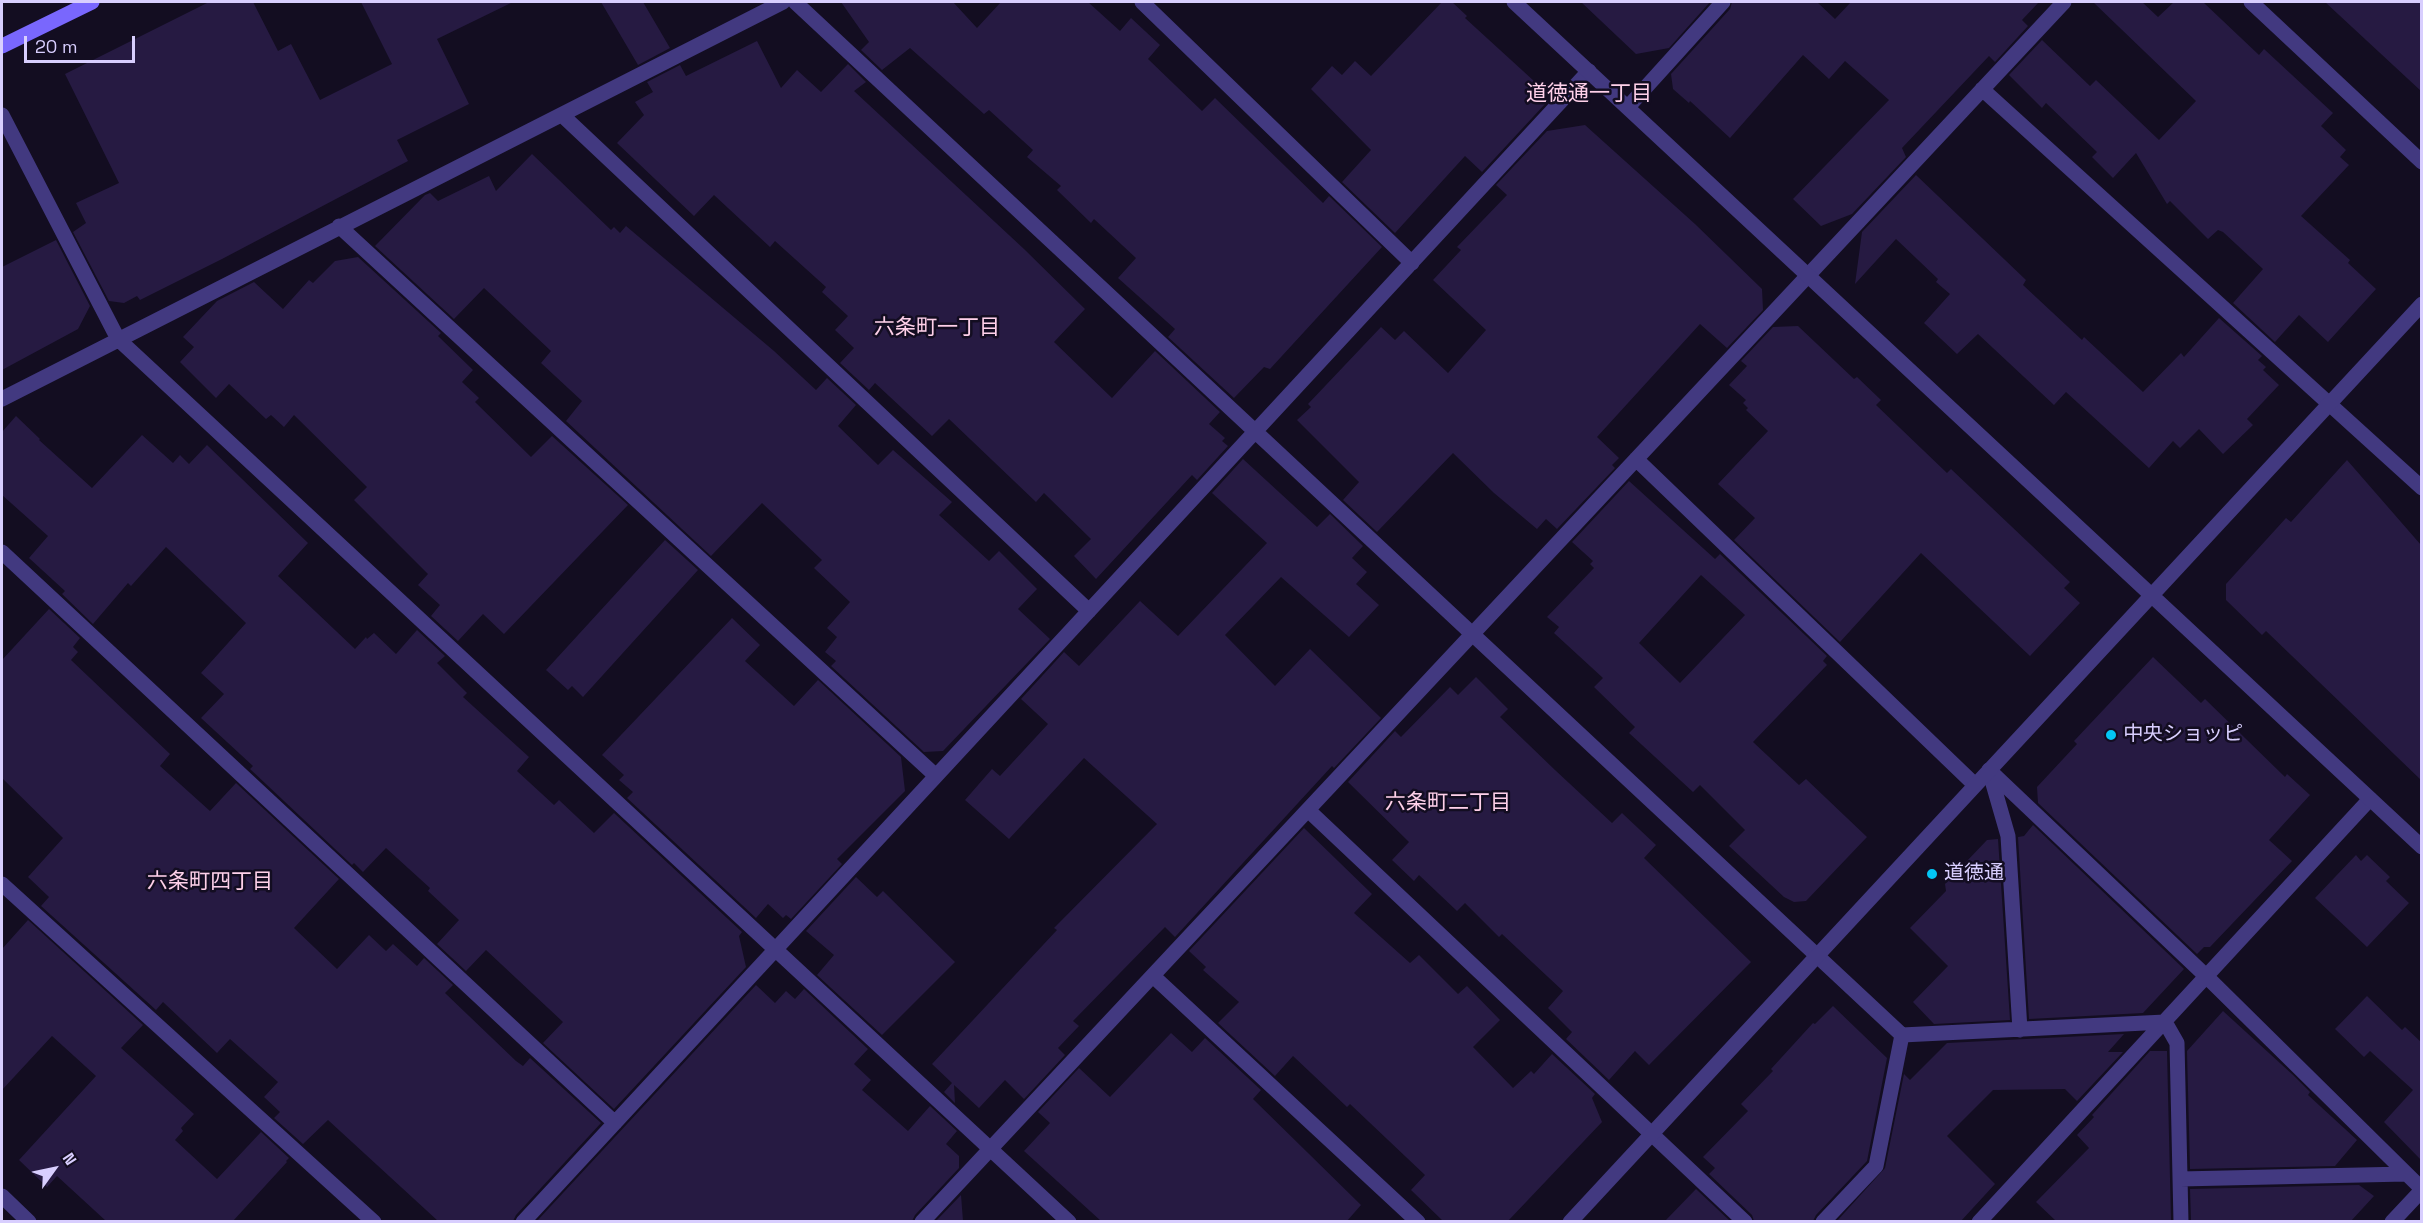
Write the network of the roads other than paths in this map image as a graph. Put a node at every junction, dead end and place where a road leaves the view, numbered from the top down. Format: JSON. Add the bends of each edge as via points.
{"nodes":[{"id":1,"x":92,"y":2,"type":"edge"},
{"id":2,"x":783,"y":2,"type":"edge"},
{"id":3,"x":795,"y":2,"type":"edge"},
{"id":4,"x":1142,"y":2,"type":"edge"},
{"id":5,"x":1514,"y":2,"type":"edge"},
{"id":6,"x":1723,"y":2,"type":"edge"},
{"id":7,"x":2064,"y":2,"type":"edge"},
{"id":8,"x":2251,"y":2,"type":"edge"},
{"id":9,"x":2,"y":46,"type":"edge"},
{"id":10,"x":1589,"y":71,"type":"junction"},
{"id":11,"x":1982,"y":89,"type":"junction"},
{"id":12,"x":1628,"y":107,"type":"junction"},
{"id":13,"x":2,"y":115,"type":"edge"},
{"id":14,"x":562,"y":115,"type":"junction"},
{"id":15,"x":2421,"y":162,"type":"edge"},
{"id":16,"x":339,"y":226,"type":"junction"},
{"id":17,"x":1412,"y":262,"type":"junction"},
{"id":18,"x":1808,"y":275,"type":"junction"},
{"id":19,"x":2421,"y":304,"type":"edge"},
{"id":20,"x":118,"y":339,"type":"junction"},
{"id":21,"x":2,"y":399,"type":"edge"},
{"id":22,"x":2330,"y":404,"type":"junction"},
{"id":23,"x":1256,"y":432,"type":"junction"},
{"id":24,"x":1636,"y":459,"type":"junction"},
{"id":25,"x":2421,"y":488,"type":"edge"},
{"id":26,"x":2,"y":552,"type":"edge"},
{"id":27,"x":2151,"y":595,"type":"junction"},
{"id":28,"x":1089,"y":611,"type":"junction"},
{"id":29,"x":1473,"y":634,"type":"junction"},
{"id":30,"x":1989,"y":770,"type":"junction"},
{"id":31,"x":936,"y":776,"type":"junction"},
{"id":32,"x":1976,"y":785,"type":"junction"},
{"id":33,"x":2370,"y":799,"type":"junction"},
{"id":34,"x":1308,"y":810,"type":"junction"},
{"id":35,"x":2421,"y":847,"type":"edge"},
{"id":36,"x":2,"y":884,"type":"edge"},
{"id":37,"x":776,"y":949,"type":"junction"},
{"id":38,"x":1817,"y":955,"type":"junction"},
{"id":39,"x":1153,"y":976,"type":"junction"},
{"id":40,"x":2207,"y":977,"type":"junction"},
{"id":41,"x":2165,"y":1022,"type":"junction"},
{"id":42,"x":2020,"y":1030,"type":"junction"},
{"id":43,"x":1902,"y":1035,"type":"junction"},
{"id":44,"x":615,"y":1123,"type":"junction"},
{"id":45,"x":1652,"y":1133,"type":"junction"},
{"id":46,"x":991,"y":1149,"type":"junction"},
{"id":47,"x":2406,"y":1174,"type":"junction"},
{"id":48,"x":2180,"y":1179,"type":"junction"},
{"id":49,"x":2421,"y":1189,"type":"edge"},
{"id":50,"x":2,"y":1196,"type":"edge"},
{"id":51,"x":29,"y":1221,"type":"edge"},
{"id":52,"x":374,"y":1221,"type":"edge"},
{"id":53,"x":523,"y":1221,"type":"edge"},
{"id":54,"x":922,"y":1221,"type":"edge"},
{"id":55,"x":1069,"y":1221,"type":"edge"},
{"id":56,"x":1418,"y":1221,"type":"edge"},
{"id":57,"x":1570,"y":1221,"type":"edge"},
{"id":58,"x":1744,"y":1221,"type":"edge"},
{"id":59,"x":1823,"y":1221,"type":"edge"},
{"id":60,"x":1979,"y":1221,"type":"edge"},
{"id":61,"x":2181,"y":1221,"type":"edge"},
{"id":62,"x":2392,"y":1221,"type":"edge"}],
"edges":[{"from":1,"to":9,"type":"main road"},
{"from":2,"to":14,"type":"street"},
{"from":3,"to":23,"type":"street"},
{"from":4,"to":17,"type":"street"},
{"from":5,"to":10,"type":"street"},
{"from":6,"to":12,"type":"street"},
{"from":7,"to":11,"type":"street"},
{"from":8,"to":15,"type":"street"},
{"from":10,"to":12,"type":"street"},
{"from":10,"to":17,"type":"street"},
{"from":11,"to":18,"type":"street"},
{"from":11,"to":22,"type":"street"},
{"from":12,"to":18,"type":"street"},
{"from":13,"to":20,"type":"street"},
{"from":14,"to":16,"type":"street"},
{"from":14,"to":28,"type":"street"},
{"from":16,"to":20,"type":"street"},
{"from":16,"to":31,"type":"street"},
{"from":17,"to":23,"type":"street"},
{"from":18,"to":24,"type":"street"},
{"from":18,"to":27,"type":"street"},
{"from":19,"to":22,"type":"street"},
{"from":20,"to":21,"type":"street"},
{"from":20,"to":37,"type":"street"},
{"from":22,"to":25,"type":"street"},
{"from":22,"to":27,"type":"street"},
{"from":23,"to":28,"type":"street"},
{"from":23,"to":29,"type":"street"},
{"from":24,"to":29,"type":"street"},
{"from":24,"to":32,"type":"street"},
{"from":26,"to":44,"type":"street"},
{"from":27,"to":30,"type":"street"},
{"from":27,"to":33,"type":"street"},
{"from":28,"to":31,"type":"street"},
{"from":29,"to":34,"type":"street"},
{"from":29,"to":38,"type":"street"},
{"from":30,"to":32,"type":"street"},
{"from":30,"to":40,"type":"street"},
{"from":30,"to":42,"type":"street","via":[[2008,836]]},
{"from":31,"to":37,"type":"street"},
{"from":32,"to":38,"type":"street"},
{"from":33,"to":35,"type":"street"},
{"from":33,"to":40,"type":"street"},
{"from":34,"to":39,"type":"street"},
{"from":34,"to":45,"type":"street"},
{"from":36,"to":52,"type":"street"},
{"from":37,"to":44,"type":"street"},
{"from":37,"to":46,"type":"street"},
{"from":38,"to":43,"type":"street"},
{"from":38,"to":45,"type":"street"},
{"from":39,"to":46,"type":"street"},
{"from":39,"to":56,"type":"street"},
{"from":40,"to":41,"type":"street"},
{"from":40,"to":47,"type":"street"},
{"from":41,"to":42,"type":"street"},
{"from":41,"to":48,"type":"street","via":[[2177,1043]]},
{"from":41,"to":60,"type":"street"},
{"from":42,"to":43,"type":"street"},
{"from":43,"to":59,"type":"street","via":[[1876,1166]]},
{"from":44,"to":53,"type":"street"},
{"from":45,"to":57,"type":"street"},
{"from":45,"to":58,"type":"street"},
{"from":46,"to":54,"type":"street"},
{"from":46,"to":55,"type":"street"},
{"from":47,"to":48,"type":"street"},
{"from":47,"to":49,"type":"street"},
{"from":48,"to":61,"type":"street"},
{"from":49,"to":62,"type":"street"},
{"from":50,"to":51,"type":"street"}]}
